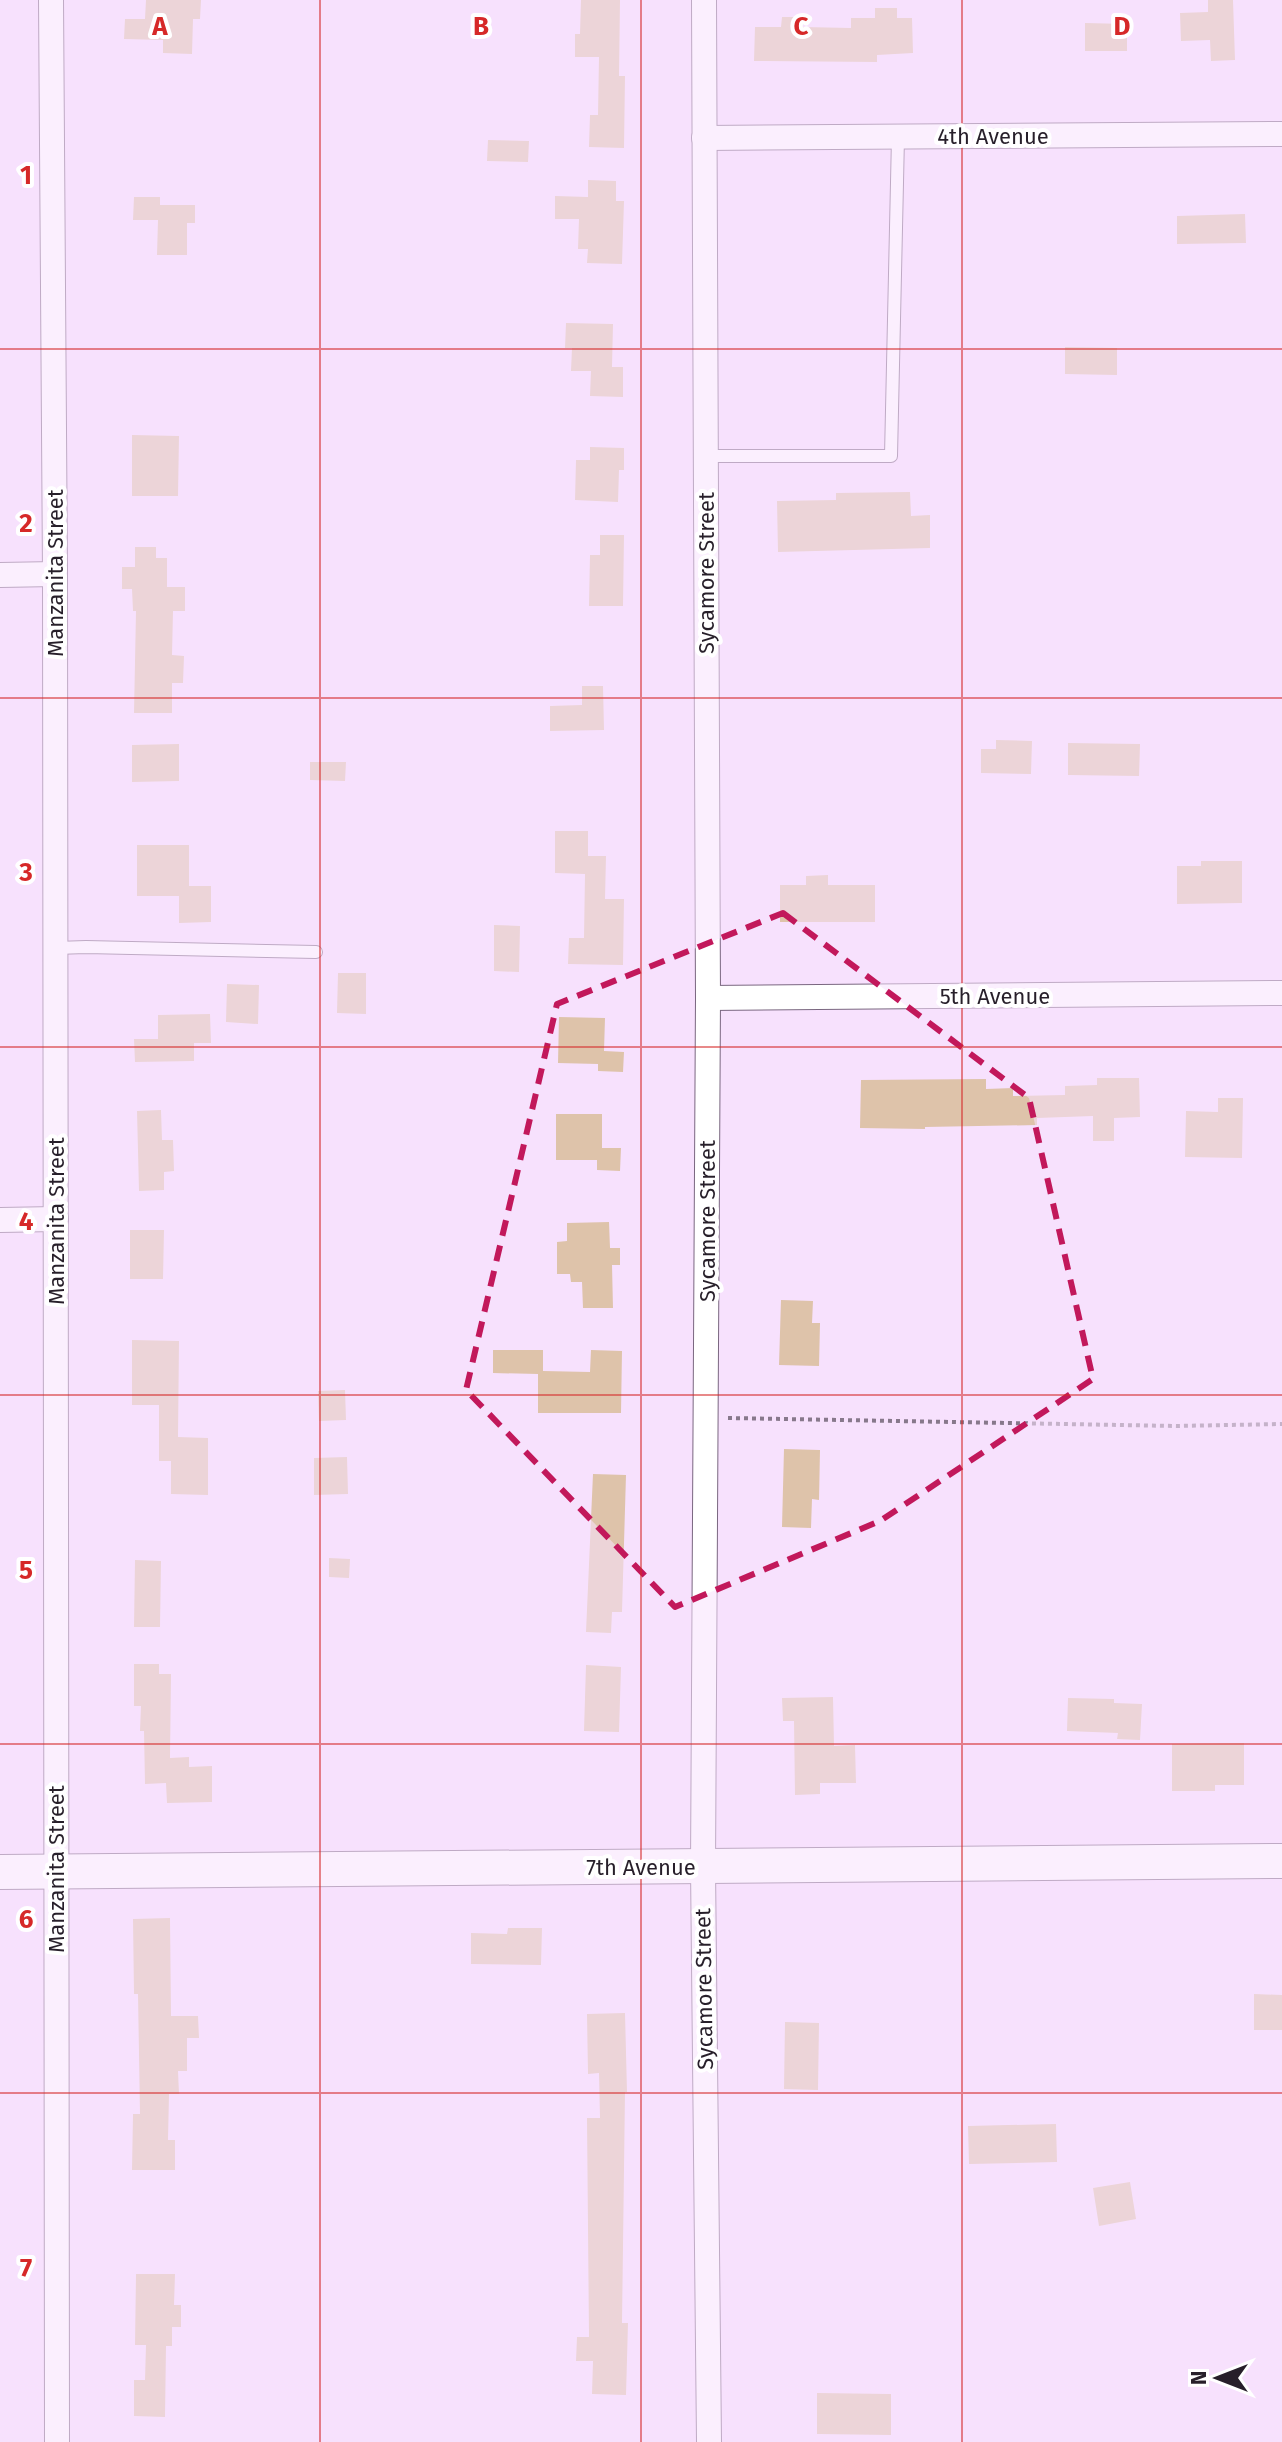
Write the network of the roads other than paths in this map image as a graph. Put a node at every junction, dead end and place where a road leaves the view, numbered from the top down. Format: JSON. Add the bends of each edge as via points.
{"nodes":[{"id":1,"x":51,"y":0,"type":"edge"},
{"id":2,"x":704,"y":0,"type":"edge"},
{"id":3,"x":1282,"y":134,"type":"edge"},
{"id":4,"x":898,"y":137,"type":"junction"},
{"id":5,"x":704,"y":138,"type":"junction"},
{"id":6,"x":706,"y":456,"type":"junction"},
{"id":7,"x":55,"y":574,"type":"junction"},
{"id":8,"x":0,"y":575,"type":"edge"},
{"id":9,"x":56,"y":948,"type":"junction"},
{"id":10,"x":316,"y":952,"type":"dead end"},
{"id":11,"x":1282,"y":993,"type":"edge"},
{"id":12,"x":708,"y":998,"type":"junction"},
{"id":13,"x":56,"y":1219,"type":"junction"},
{"id":14,"x":0,"y":1220,"type":"edge"},
{"id":15,"x":1282,"y":1861,"type":"edge"},
{"id":16,"x":703,"y":1867,"type":"junction"},
{"id":17,"x":0,"y":1872,"type":"edge"},
{"id":18,"x":56,"y":1872,"type":"junction"},
{"id":19,"x":57,"y":2442,"type":"edge"},
{"id":20,"x":709,"y":2442,"type":"edge"}],
"edges":[{"from":1,"to":7,"type":"street","name":"Manzanita Street"},
{"from":2,"to":5,"type":"street","name":"Sycamore Street"},
{"from":3,"to":4,"type":"street","name":"4th Avenue"},
{"from":4,"to":5,"type":"street","name":"4th Avenue"},
{"from":4,"to":6,"type":"lane","via":[[891,456]]},
{"from":5,"to":6,"type":"street","name":"Sycamore Street"},
{"from":6,"to":12,"type":"street","name":"Sycamore Street"},
{"from":7,"to":8,"type":"street"},
{"from":7,"to":9,"type":"street","name":"Manzanita Street"},
{"from":9,"to":10,"type":"lane"},
{"from":9,"to":13,"type":"street","name":"Manzanita Street"},
{"from":11,"to":12,"type":"street","name":"5th Avenue"},
{"from":12,"to":16,"type":"street","name":"Sycamore Street"},
{"from":13,"to":14,"type":"street"},
{"from":13,"to":18,"type":"street","name":"Manzanita Street"},
{"from":15,"to":16,"type":"street","name":"7th Avenue"},
{"from":16,"to":18,"type":"street","name":"7th Avenue"},
{"from":16,"to":20,"type":"street","name":"Sycamore Street"},
{"from":17,"to":18,"type":"street","name":"7th Avenue"},
{"from":18,"to":19,"type":"street","name":"Manzanita Street"}]}
